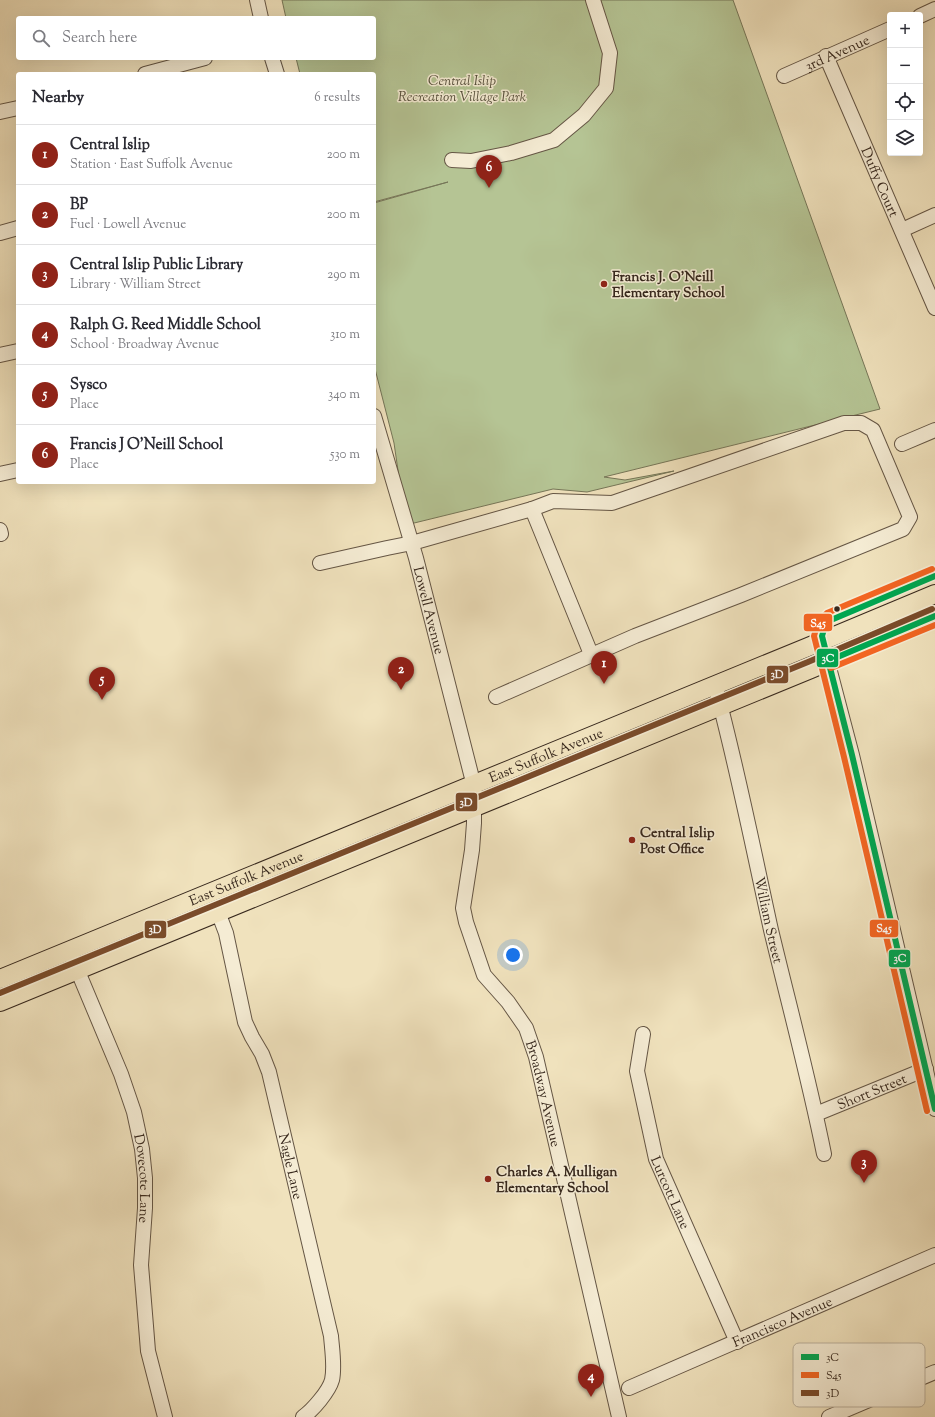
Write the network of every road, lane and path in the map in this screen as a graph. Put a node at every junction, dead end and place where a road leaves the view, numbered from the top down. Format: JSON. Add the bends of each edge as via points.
{"nodes":[{"id":1,"x":257,"y":0,"type":"edge"},
{"id":2,"x":593,"y":0,"type":"edge"},
{"id":3,"x":935,"y":9,"type":"edge"},
{"id":4,"x":923,"y":15,"type":"edge"},
{"id":5,"x":261,"y":16,"type":"edge"},
{"id":6,"x":887,"y":30,"type":"edge"},
{"id":7,"x":826,"y":56,"type":"junction"},
{"id":8,"x":198,"y":60,"type":"edge"},
{"id":9,"x":273,"y":60,"type":"edge"},
{"id":10,"x":153,"y":72,"type":"edge"},
{"id":11,"x":276,"y":72,"type":"edge"},
{"id":12,"x":784,"y":76,"type":"dead end"},
{"id":13,"x":16,"y":108,"type":"edge"},
{"id":14,"x":0,"y":112,"type":"edge"},
{"id":15,"x":452,"y":160,"type":"dead end"},
{"id":16,"x":935,"y":215,"type":"edge"},
{"id":17,"x":16,"y":229,"type":"edge"},
{"id":18,"x":902,"y":230,"type":"junction"},
{"id":19,"x":0,"y":233,"type":"edge"},
{"id":20,"x":935,"y":308,"type":"edge"},
{"id":21,"x":16,"y":351,"type":"edge"},
{"id":22,"x":0,"y":355,"type":"edge"},
{"id":23,"x":376,"y":423,"type":"edge"},
{"id":24,"x":935,"y":430,"type":"edge"},
{"id":25,"x":902,"y":444,"type":"dead end"},
{"id":26,"x":16,"y":470,"type":"edge"},
{"id":27,"x":0,"y":474,"type":"edge"},
{"id":28,"x":532,"y":509,"type":"junction"},
{"id":29,"x":412,"y":543,"type":"junction"},
{"id":30,"x":320,"y":564,"type":"dead end"},
{"id":31,"x":935,"y":594,"type":"edge"},
{"id":32,"x":935,"y":616,"type":"edge"},
{"id":33,"x":822,"y":641,"type":"junction"},
{"id":34,"x":592,"y":654,"type":"junction"},
{"id":35,"x":828,"y":661,"type":"junction"},
{"id":36,"x":715,"y":685,"type":"junction"},
{"id":37,"x":496,"y":696,"type":"dead end"},
{"id":38,"x":721,"y":706,"type":"junction"},
{"id":39,"x":473,"y":784,"type":"junction"},
{"id":40,"x":474,"y":807,"type":"junction"},
{"id":41,"x":218,"y":912,"type":"junction"},
{"id":42,"x":69,"y":950,"type":"junction"},
{"id":43,"x":77,"y":970,"type":"junction"},
{"id":44,"x":0,"y":979,"type":"edge"},
{"id":45,"x":0,"y":1002,"type":"edge"},
{"id":46,"x":643,"y":1034,"type":"dead end"},
{"id":47,"x":926,"y":1069,"type":"junction"},
{"id":48,"x":935,"y":1108,"type":"edge"},
{"id":49,"x":816,"y":1114,"type":"junction"},
{"id":50,"x":824,"y":1154,"type":"dead end"},
{"id":51,"x":935,"y":1255,"type":"edge"},
{"id":52,"x":737,"y":1342,"type":"junction"},
{"id":53,"x":935,"y":1372,"type":"edge"},
{"id":54,"x":925,"y":1376,"type":"edge"},
{"id":55,"x":629,"y":1388,"type":"dead end"},
{"id":56,"x":853,"y":1407,"type":"edge"},
{"id":57,"x":165,"y":1417,"type":"edge"},
{"id":58,"x":304,"y":1417,"type":"edge"},
{"id":59,"x":619,"y":1417,"type":"edge"},
{"id":60,"x":829,"y":1417,"type":"edge"}],
"edges":[{"from":1,"to":5,"type":"street"},
{"from":2,"to":15,"type":"street","via":[[610,53],[606,88],[584,115],[554,140],[511,153],[471,161]]},
{"from":3,"to":4,"type":"street"},
{"from":6,"to":7,"type":"street","name":"3rd Avenue"},
{"from":7,"to":12,"type":"street","name":"3rd Avenue"},
{"from":7,"to":18,"type":"street","name":"Duffy Court"},
{"from":8,"to":10,"type":"street"},
{"from":9,"to":11,"type":"street"},
{"from":13,"to":14,"type":"street"},
{"from":16,"to":18,"type":"street"},
{"from":17,"to":19,"type":"street"},
{"from":18,"to":20,"type":"street","name":"Duffy Court"},
{"from":21,"to":22,"type":"street"},
{"from":23,"to":29,"type":"street","name":"Lowell Avenue"},
{"from":24,"to":25,"type":"street"},
{"from":26,"to":27,"type":"street"},
{"from":28,"to":29,"type":"street"},
{"from":28,"to":34,"type":"street"},
{"from":28,"to":34,"type":"street","via":[[553,501],[612,503],[844,423],[862,423],[873,430],[910,517],[903,529],[890,536]]},
{"from":29,"to":30,"type":"street"},
{"from":29,"to":39,"type":"street","name":"Lowell Avenue"},
{"from":31,"to":33,"type":"main road","name":"East Suffolk Avenue"},
{"from":32,"to":35,"type":"main road","name":"East Suffolk Avenue"},
{"from":33,"to":35,"type":"street"},
{"from":33,"to":36,"type":"main road","name":"East Suffolk Avenue"},
{"from":34,"to":37,"type":"street"},
{"from":35,"to":38,"type":"main road","name":"East Suffolk Avenue"},
{"from":35,"to":47,"type":"street"},
{"from":36,"to":38,"type":"street","name":"William Street"},
{"from":36,"to":39,"type":"main road","name":"East Suffolk Avenue"},
{"from":38,"to":40,"type":"main road","name":"East Suffolk Avenue"},
{"from":38,"to":49,"type":"street","name":"William Street"},
{"from":39,"to":40,"type":"street","name":"Lowell Avenue"},
{"from":39,"to":42,"type":"main road","name":"East Suffolk Avenue"},
{"from":40,"to":41,"type":"main road","name":"East Suffolk Avenue"},
{"from":40,"to":59,"type":"street","name":"Broadway Avenue","via":[[473,838],[463,908],[466,922],[484,975],[508,1002],[526,1028],[536,1057]]},
{"from":41,"to":43,"type":"main road","name":"East Suffolk Avenue"},
{"from":41,"to":58,"type":"street","name":"Nagle Lane","via":[[226,933],[245,1022],[270,1072],[330,1336],[333,1356],[332,1380],[319,1402]]},
{"from":42,"to":43,"type":"street","name":"Dovecote Lane"},
{"from":42,"to":44,"type":"main road","name":"East Suffolk Avenue"},
{"from":43,"to":45,"type":"main road","name":"East Suffolk Avenue"},
{"from":43,"to":57,"type":"street","name":"Dovecote Lane","via":[[121,1074],[134,1112],[142,1149],[145,1208],[141,1265],[148,1351]]},
{"from":46,"to":52,"type":"street","name":"Lurcott Lane","via":[[637,1071],[656,1159]]},
{"from":47,"to":48,"type":"street"},
{"from":47,"to":49,"type":"street","name":"Short Street"},
{"from":49,"to":50,"type":"street","name":"William Street"},
{"from":51,"to":52,"type":"street","name":"Francisco Avenue"},
{"from":52,"to":55,"type":"street","name":"Francisco Avenue"},
{"from":53,"to":54,"type":"street"},
{"from":56,"to":60,"type":"street"}]}
